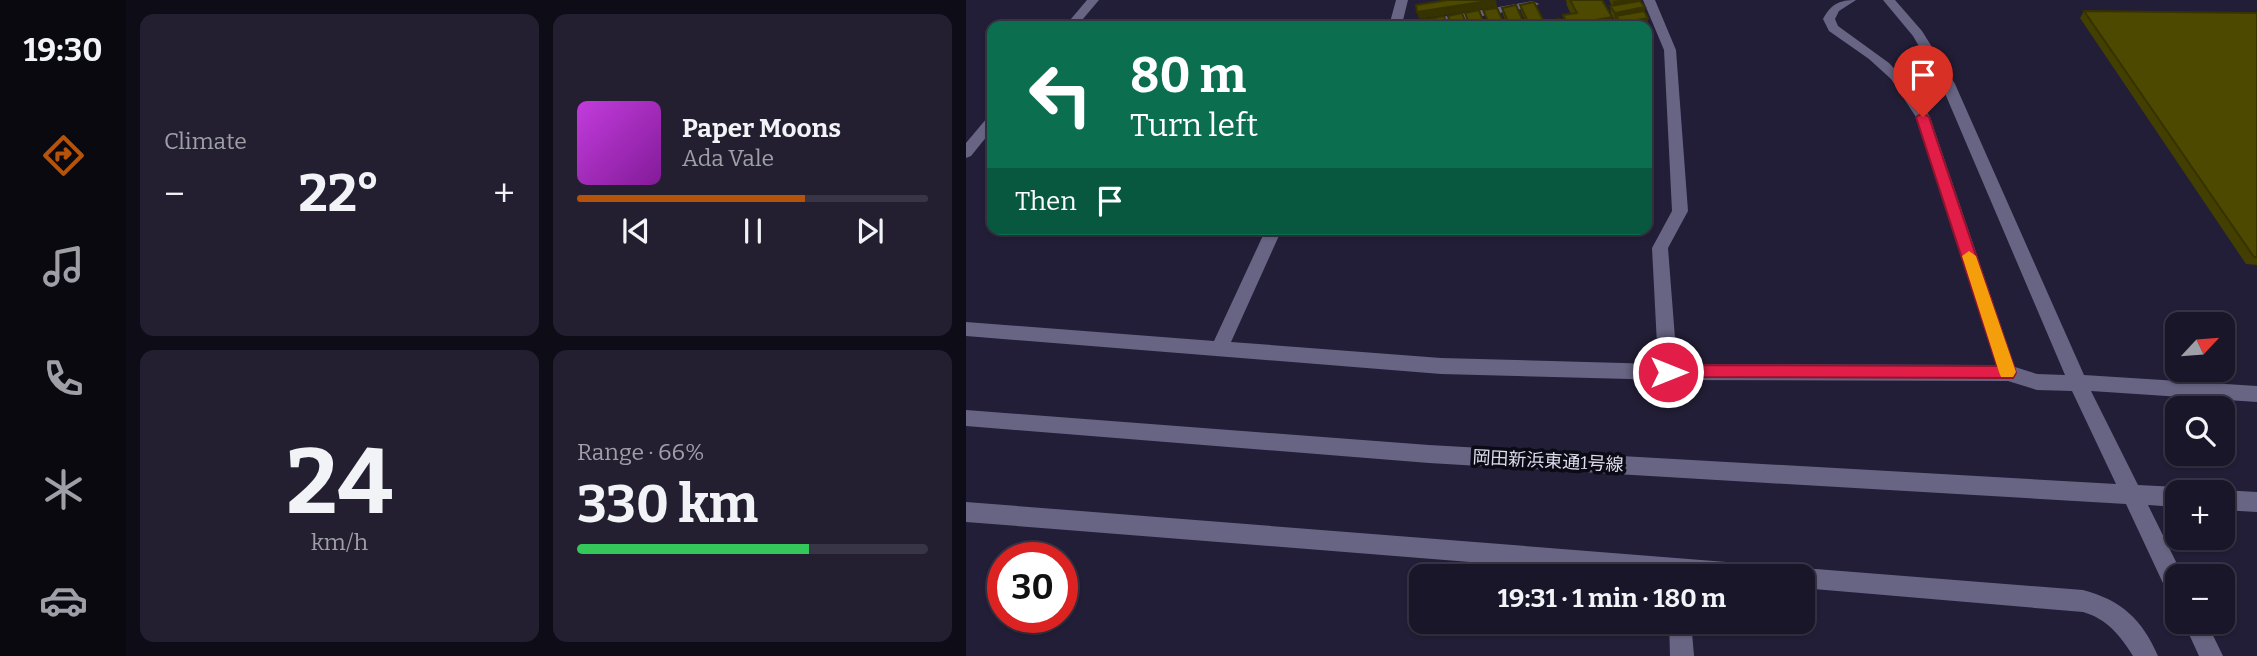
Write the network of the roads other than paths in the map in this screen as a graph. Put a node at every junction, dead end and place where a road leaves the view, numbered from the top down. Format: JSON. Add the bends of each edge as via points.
{"nodes":[{"id":1,"x":1093,"y":0,"type":"edge"},
{"id":2,"x":1402,"y":0,"type":"edge"},
{"id":3,"x":1649,"y":0,"type":"edge"},
{"id":4,"x":1850,"y":0,"type":"edge"},
{"id":5,"x":1889,"y":0,"type":"edge"},
{"id":6,"x":1533,"y":4,"type":"edge"},
{"id":7,"x":1075,"y":21,"type":"edge"},
{"id":8,"x":1396,"y":21,"type":"edge"},
{"id":9,"x":1435,"y":21,"type":"edge"},
{"id":10,"x":987,"y":127,"type":"edge"},
{"id":11,"x":966,"y":153,"type":"edge"},
{"id":12,"x":1271,"y":235,"type":"edge"},
{"id":13,"x":966,"y":329,"type":"edge"},
{"id":14,"x":1220,"y":347,"type":"junction"},
{"id":15,"x":1668,"y":372,"type":"junction"},
{"id":16,"x":2008,"y":373,"type":"junction"},
{"id":17,"x":2257,"y":394,"type":"edge"},
{"id":18,"x":966,"y":418,"type":"edge"},
{"id":19,"x":2130,"y":494,"type":"junction"},
{"id":20,"x":2165,"y":496,"type":"edge"},
{"id":21,"x":2235,"y":501,"type":"edge"},
{"id":22,"x":2257,"y":502,"type":"edge"},
{"id":23,"x":966,"y":512,"type":"edge"},
{"id":24,"x":1594,"y":564,"type":"edge"},
{"id":25,"x":2165,"y":564,"type":"edge"},
{"id":26,"x":1815,"y":578,"type":"edge"},
{"id":27,"x":1681,"y":634,"type":"edge"},
{"id":28,"x":2200,"y":634,"type":"edge"},
{"id":29,"x":1682,"y":656,"type":"edge"},
{"id":30,"x":2146,"y":656,"type":"edge"},
{"id":31,"x":2211,"y":656,"type":"edge"}],
"edges":[{"from":1,"to":7,"type":"street"},
{"from":2,"to":8,"type":"street"},
{"from":3,"to":15,"type":"street","via":[[1670,50],[1680,211],[1660,247]]},
{"from":4,"to":16,"type":"street","via":[[1833,9],[1829,19],[1833,28],[1884,62],[1909,89],[1923,117]]},
{"from":5,"to":19,"type":"street","via":[[1918,34],[1948,84]]},
{"from":6,"to":9,"type":"street"},
{"from":10,"to":11,"type":"street"},
{"from":12,"to":14,"type":"street"},
{"from":13,"to":14,"type":"street"},
{"from":14,"to":15,"type":"street","via":[[1441,366]]},
{"from":15,"to":16,"type":"street"},
{"from":16,"to":17,"type":"street","via":[[2037,382]]},
{"from":18,"to":19,"type":"street","name":"岡田新浜東通1号線","via":[[1429,454]]},
{"from":19,"to":20,"type":"street","name":"岡田新浜東通1号線"},
{"from":19,"to":25,"type":"street"},
{"from":21,"to":22,"type":"street"},
{"from":23,"to":24,"type":"street"},
{"from":26,"to":30,"type":"street","via":[[2083,601],[2105,607],[2129,629]]},
{"from":27,"to":29,"type":"street"},
{"from":28,"to":31,"type":"street"}]}
